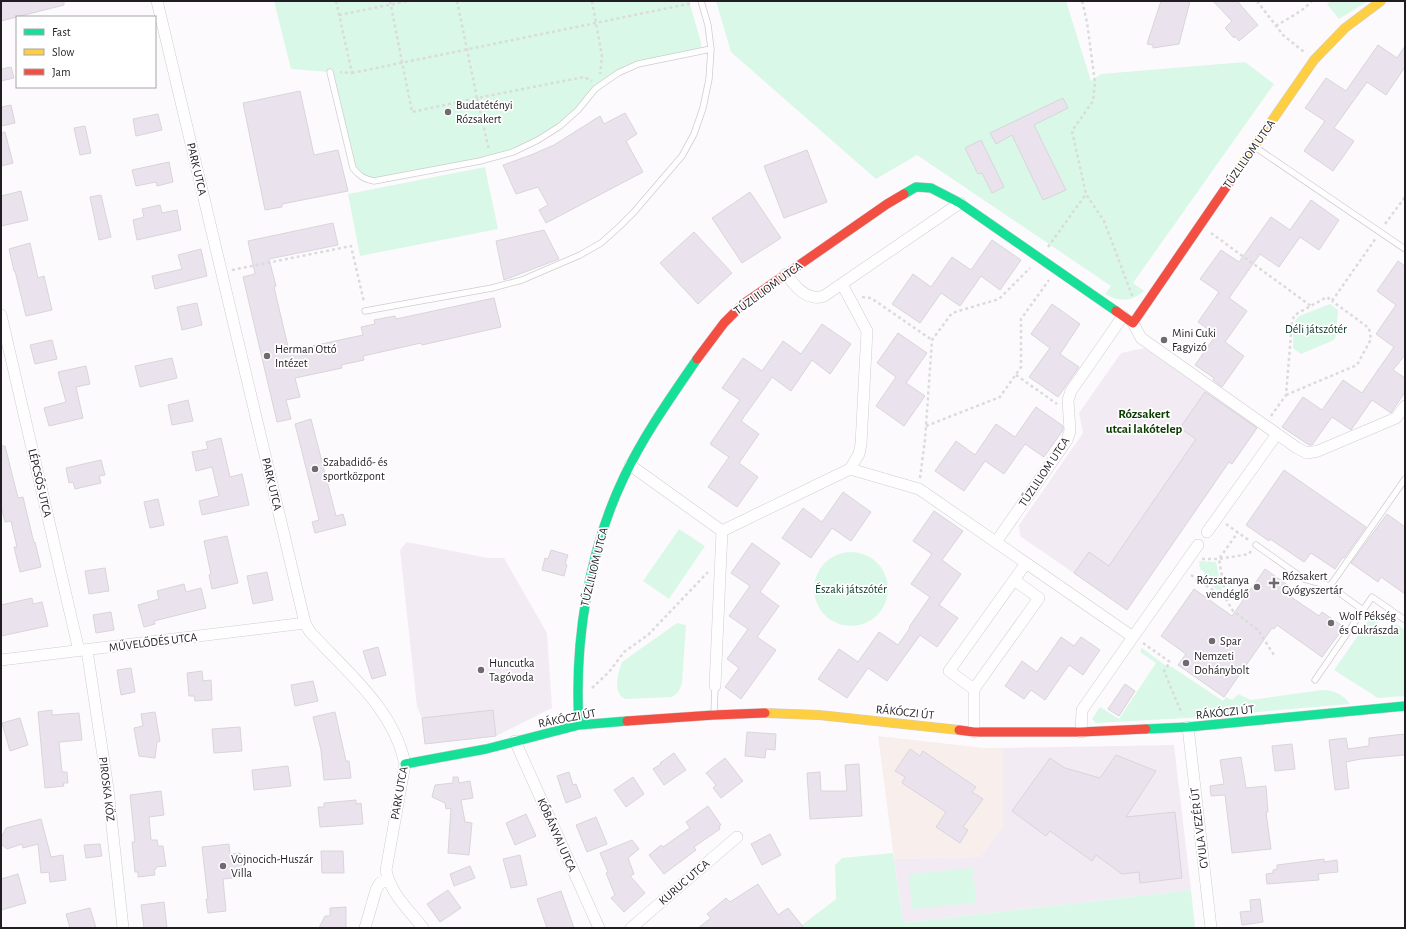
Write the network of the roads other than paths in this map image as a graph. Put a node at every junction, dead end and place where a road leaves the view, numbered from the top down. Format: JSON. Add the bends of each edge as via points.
{"nodes":[{"id":1,"x":157,"y":1,"type":"edge"},
{"id":2,"x":701,"y":1,"type":"edge"},
{"id":3,"x":1381,"y":1,"type":"edge"},
{"id":4,"x":711,"y":49,"type":"junction"},
{"id":5,"x":330,"y":72,"type":"road end"},
{"id":6,"x":1254,"y":147,"type":"junction"},
{"id":7,"x":960,"y":203,"type":"junction"},
{"id":8,"x":1405,"y":249,"type":"edge"},
{"id":9,"x":786,"y":274,"type":"junction"},
{"id":10,"x":842,"y":284,"type":"junction"},
{"id":11,"x":365,"y":311,"type":"road end"},
{"id":12,"x":1,"y":315,"type":"edge"},
{"id":13,"x":1123,"y":316,"type":"junction"},
{"id":14,"x":1136,"y":318,"type":"junction"},
{"id":15,"x":1405,"y":406,"type":"edge"},
{"id":16,"x":1277,"y":434,"type":"junction"},
{"id":17,"x":630,"y":465,"type":"junction"},
{"id":18,"x":850,"y":469,"type":"junction"},
{"id":19,"x":1405,"y":479,"type":"edge"},
{"id":20,"x":722,"y":531,"type":"junction"},
{"id":21,"x":1207,"y":532,"type":"dead end"},
{"id":22,"x":996,"y":542,"type":"junction"},
{"id":23,"x":1198,"y":545,"type":"dead end"},
{"id":24,"x":1256,"y":545,"type":"road end"},
{"id":25,"x":1026,"y":563,"type":"junction"},
{"id":26,"x":1014,"y":580,"type":"junction"},
{"id":27,"x":1330,"y":586,"type":"junction"},
{"id":28,"x":1363,"y":610,"type":"junction"},
{"id":29,"x":1405,"y":620,"type":"edge"},
{"id":30,"x":305,"y":623,"type":"junction"},
{"id":31,"x":1134,"y":637,"type":"junction"},
{"id":32,"x":83,"y":650,"type":"junction"},
{"id":33,"x":1,"y":660,"type":"edge"},
{"id":34,"x":1315,"y":680,"type":"dead end"},
{"id":35,"x":715,"y":686,"type":"joint"},
{"id":36,"x":974,"y":689,"type":"junction"},
{"id":37,"x":1405,"y":706,"type":"edge"},
{"id":38,"x":714,"y":715,"type":"junction"},
{"id":39,"x":579,"y":726,"type":"junction"},
{"id":40,"x":1188,"y":727,"type":"junction"},
{"id":41,"x":974,"y":732,"type":"junction"},
{"id":42,"x":1080,"y":732,"type":"junction"},
{"id":43,"x":515,"y":741,"type":"junction"},
{"id":44,"x":405,"y":764,"type":"junction"},
{"id":45,"x":737,"y":837,"type":"dead end"},
{"id":46,"x":388,"y":880,"type":"junction"},
{"id":47,"x":123,"y":928,"type":"edge"},
{"id":48,"x":365,"y":928,"type":"edge"},
{"id":49,"x":423,"y":928,"type":"edge"},
{"id":50,"x":598,"y":928,"type":"edge"},
{"id":51,"x":631,"y":928,"type":"edge"},
{"id":52,"x":1211,"y":928,"type":"edge"}],
"edges":[{"from":1,"to":30,"type":"street","name":"PARK UTCA"},
{"from":2,"to":4,"type":"lane"},
{"from":3,"to":6,"type":"street","name":"TŰZLILIOM UTCA","via":[[1324,47]]},
{"from":4,"to":5,"type":"lane","via":[[638,64],[618,73],[599,85],[578,110],[560,126],[513,152],[374,181],[358,175],[353,168]]},
{"from":4,"to":11,"type":"lane","via":[[709,79],[703,108],[682,156],[634,212],[601,243],[574,258],[522,280],[492,288]]},
{"from":6,"to":8,"type":"lane"},
{"from":6,"to":14,"type":"street","name":"TŰZLILIOM UTCA"},
{"from":7,"to":9,"type":"street","name":"TŰZLILIOM UTCA","via":[[931,188],[916,187],[887,204]]},
{"from":7,"to":10,"type":"street"},
{"from":7,"to":13,"type":"street","name":"TŰZLILIOM UTCA"},
{"from":9,"to":10,"type":"street","via":[[796,287],[814,297],[824,296]]},
{"from":9,"to":17,"type":"street","name":"TŰZLILIOM UTCA","via":[[743,304],[718,330],[647,434]]},
{"from":10,"to":18,"type":"street","via":[[867,331],[861,444],[859,454]]},
{"from":12,"to":32,"type":"street","name":"LÉPCSŐS UTCA"},
{"from":13,"to":14,"type":"street","name":"TŰZLILIOM UTCA"},
{"from":13,"to":22,"type":"street","name":"TŰZLILIOM UTCA","via":[[1071,391],[1068,400],[1070,431],[1067,440]]},
{"from":14,"to":16,"type":"street","name":"TŰZLILIOM UTCA","via":[[1141,338]]},
{"from":15,"to":16,"type":"street","name":"TŰZLILIOM UTCA","via":[[1396,418],[1318,451],[1307,453]]},
{"from":16,"to":21,"type":"street"},
{"from":17,"to":20,"type":"street"},
{"from":17,"to":39,"type":"street","name":"TŰZLILIOM UTCA","via":[[609,509],[589,583],[577,666]]},
{"from":18,"to":20,"type":"street"},
{"from":18,"to":22,"type":"street","via":[[919,489]]},
{"from":19,"to":27,"type":"lane"},
{"from":20,"to":35,"type":"street"},
{"from":22,"to":25,"type":"street"},
{"from":23,"to":31,"type":"street"},
{"from":24,"to":27,"type":"lane","via":[[1304,579]]},
{"from":25,"to":26,"type":"street"},
{"from":25,"to":31,"type":"street"},
{"from":26,"to":36,"type":"street","via":[[1039,598]]},
{"from":26,"to":36,"type":"street","via":[[949,671]]},
{"from":27,"to":28,"type":"lane"},
{"from":28,"to":29,"type":"lane","via":[[1372,597]]},
{"from":28,"to":34,"type":"lane"},
{"from":30,"to":32,"type":"street","name":"MŰVELŐDÉS UTCA"},
{"from":30,"to":44,"type":"street","name":"PARK UTCA","via":[[310,632],[367,692],[382,712],[402,748]]},
{"from":31,"to":42,"type":"street","via":[[1082,710]]},
{"from":32,"to":33,"type":"street","name":"MŰVELŐDÉS UTCA"},
{"from":32,"to":47,"type":"street","name":"PIROSKA KÖZ","via":[[108,790]]},
{"from":35,"to":38,"type":"lane"},
{"from":36,"to":41,"type":"street"},
{"from":37,"to":40,"type":"street","name":"RÁKÓCZI ÚT"},
{"from":38,"to":39,"type":"street","name":"RÁKÓCZI ÚT"},
{"from":38,"to":41,"type":"street","name":"RÁKÓCZI ÚT","via":[[819,715]]},
{"from":39,"to":43,"type":"street","name":"RÁKÓCZI ÚT"},
{"from":40,"to":42,"type":"street","name":"RÁKÓCZI ÚT"},
{"from":40,"to":52,"type":"street","name":"GYULA VEZÉR ÚT"},
{"from":41,"to":42,"type":"street","name":"RÁKÓCZI ÚT"},
{"from":43,"to":44,"type":"street","name":"RÁKÓCZI ÚT"},
{"from":43,"to":50,"type":"street","name":"KŐBÁNYAI UTCA"},
{"from":44,"to":46,"type":"street","name":"PARK UTCA","via":[[386,870]]},
{"from":45,"to":51,"type":"street","name":"KURUC UTCA"},
{"from":46,"to":48,"type":"street","via":[[380,883],[376,890]]},
{"from":46,"to":49,"type":"street","name":"PARK UTCA","via":[[394,892]]}]}
